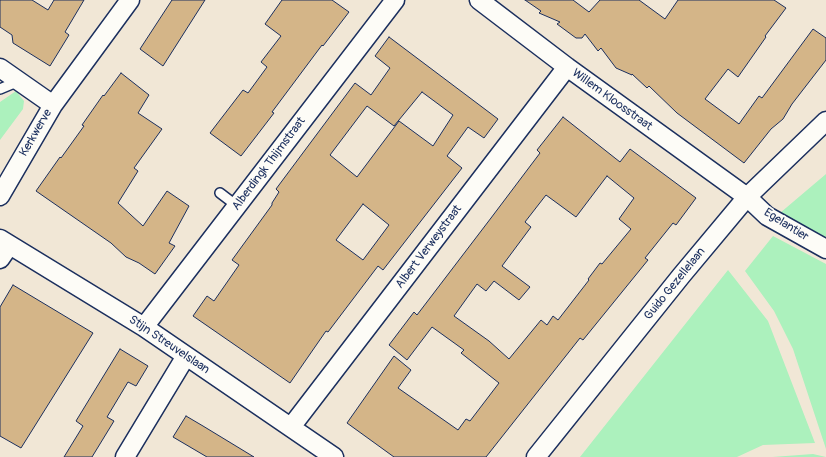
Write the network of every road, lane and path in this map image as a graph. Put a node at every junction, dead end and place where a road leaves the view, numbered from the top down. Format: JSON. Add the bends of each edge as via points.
{"nodes":[{"id":1,"x":130,"y":0,"type":"edge"},
{"id":2,"x":395,"y":0,"type":"edge"},
{"id":3,"x":479,"y":0,"type":"edge"},
{"id":4,"x":567,"y":67,"type":"junction"},
{"id":5,"x":0,"y":68,"type":"edge"},
{"id":6,"x":19,"y":81,"type":"junction"},
{"id":7,"x":0,"y":89,"type":"edge"},
{"id":8,"x":52,"y":105,"type":"junction"},
{"id":9,"x":826,"y":121,"type":"edge"},
{"id":10,"x":220,"y":193,"type":"dead end"},
{"id":11,"x":0,"y":196,"type":"edge"},
{"id":12,"x":747,"y":197,"type":"junction"},
{"id":13,"x":237,"y":206,"type":"junction"},
{"id":14,"x":3,"y":248,"type":"edge"},
{"id":15,"x":826,"y":250,"type":"edge"},
{"id":16,"x":144,"y":328,"type":"junction"},
{"id":17,"x":186,"y":356,"type":"junction"},
{"id":18,"x":291,"y":427,"type":"junction"},
{"id":19,"x":124,"y":457,"type":"edge"},
{"id":20,"x":334,"y":457,"type":"edge"},
{"id":21,"x":536,"y":457,"type":"edge"}],
"edges":[{"from":1,"to":8,"type":"street"},
{"from":2,"to":13,"type":"street","name":"Alberdingk Thijmstraat"},
{"from":3,"to":4,"type":"street","name":"Willem Kloosstraat"},
{"from":4,"to":12,"type":"street","name":"Willem Kloosstraat"},
{"from":4,"to":18,"type":"street","name":"Albert Verweystraat"},
{"from":5,"to":6,"type":"street","name":"Kerkwerve"},
{"from":6,"to":7,"type":"lane"},
{"from":6,"to":8,"type":"street","name":"Kerkwerve"},
{"from":8,"to":11,"type":"street","name":"Kerkwerve"},
{"from":9,"to":12,"type":"street","name":"Guido Gezellelaan"},
{"from":10,"to":13,"type":"lane"},
{"from":12,"to":15,"type":"street","name":"Egelantier","via":[[767,216]]},
{"from":12,"to":21,"type":"street","name":"Guido Gezellelaan"},
{"from":13,"to":16,"type":"street","name":"Alberdingk Thijmstraat"},
{"from":14,"to":16,"type":"street","name":"Stijn Streuvelslaan"},
{"from":16,"to":17,"type":"street","name":"Stijn Streuvelslaan"},
{"from":17,"to":18,"type":"street","name":"Stijn Streuvelslaan"},
{"from":17,"to":19,"type":"street"},
{"from":18,"to":20,"type":"street","name":"Stijn Streuvelslaan"}]}
